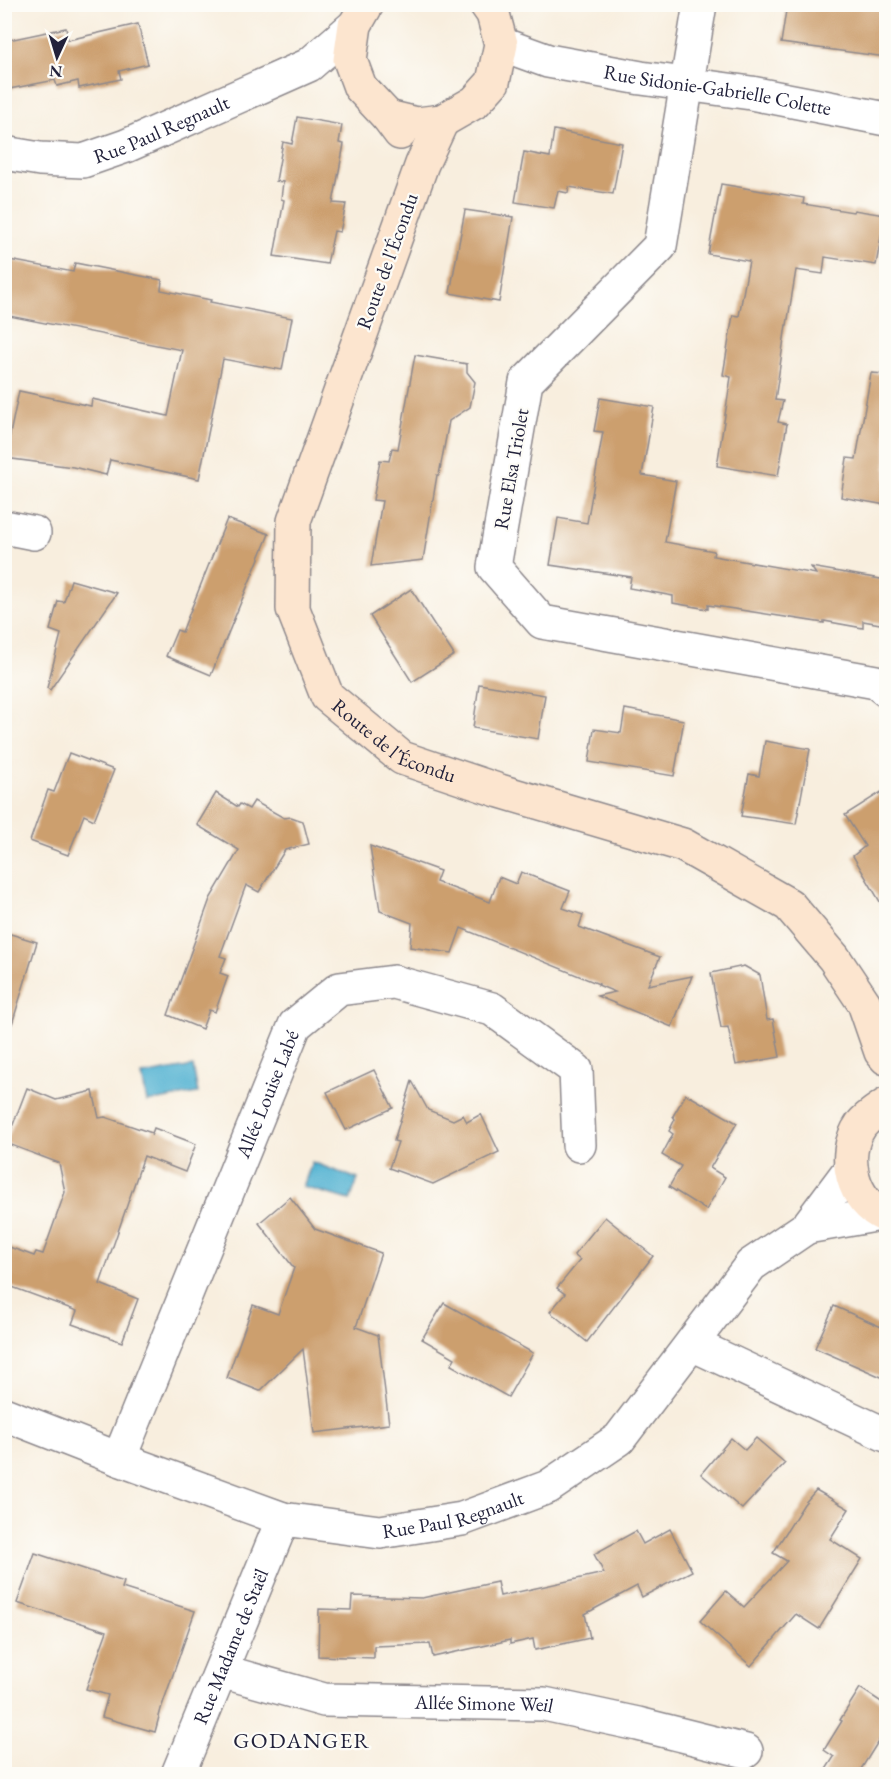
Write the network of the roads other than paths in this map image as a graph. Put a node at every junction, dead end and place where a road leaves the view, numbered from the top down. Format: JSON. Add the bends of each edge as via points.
{"nodes":[{"id":1,"x":486,"y":4,"type":"edge"},
{"id":2,"x":700,"y":4,"type":"edge"},
{"id":3,"x":361,"y":15,"type":"edge"},
{"id":4,"x":501,"y":44,"type":"junction"},
{"id":5,"x":548,"y":61,"type":"junction"},
{"id":6,"x":309,"y":65,"type":"junction"},
{"id":7,"x":493,"y":82,"type":"junction"},
{"id":8,"x":687,"y":84,"type":"junction"},
{"id":9,"x":360,"y":87,"type":"junction"},
{"id":10,"x":388,"y":117,"type":"junction"},
{"id":11,"x":886,"y":119,"type":"edge"},
{"id":12,"x":442,"y":121,"type":"junction"},
{"id":13,"x":4,"y":153,"type":"edge"},
{"id":14,"x":422,"y":164,"type":"junction"},
{"id":15,"x":886,"y":690,"type":"edge"},
{"id":16,"x":884,"y":1055,"type":"edge"},
{"id":17,"x":879,"y":1110,"type":"edge"},
{"id":18,"x":579,"y":1145,"type":"dead end"},
{"id":19,"x":851,"y":1168,"type":"junction"},
{"id":20,"x":884,"y":1215,"type":"edge"},
{"id":21,"x":807,"y":1227,"type":"junction"},
{"id":22,"x":692,"y":1344,"type":"junction"},
{"id":23,"x":4,"y":1414,"type":"edge"},
{"id":24,"x":886,"y":1435,"type":"edge"},
{"id":25,"x":119,"y":1459,"type":"junction"},
{"id":26,"x":283,"y":1519,"type":"junction"},
{"id":27,"x":221,"y":1671,"type":"junction"},
{"id":28,"x":746,"y":1751,"type":"dead end"},
{"id":29,"x":178,"y":1774,"type":"edge"}],
"edges":[{"from":1,"to":4,"type":"street","via":[[493,14]]},
{"from":2,"to":8,"type":"street","name":"Rue Elsa Triolet"},
{"from":3,"to":6,"type":"street","name":"Rue Paul Regnault"},
{"from":3,"to":9,"type":"street","via":[[350,60]]},
{"from":4,"to":5,"type":"street","name":"Rue Sidonie-Gabrielle Colette"},
{"from":4,"to":7,"type":"street"},
{"from":5,"to":7,"type":"street"},
{"from":5,"to":8,"type":"street","name":"Rue Sidonie-Gabrielle Colette"},
{"from":6,"to":9,"type":"street"},
{"from":6,"to":13,"type":"street","name":"Rue Paul Regnault","via":[[126,146],[83,161]]},
{"from":7,"to":12,"type":"street","via":[[475,102]]},
{"from":8,"to":11,"type":"street","name":"Rue Sidonie-Gabrielle Colette"},
{"from":8,"to":15,"type":"street","name":"Rue Elsa Triolet","via":[[660,246],[526,382],[494,567],[542,622],[876,682]]},
{"from":9,"to":10,"type":"street"},
{"from":10,"to":12,"type":"street","via":[[417,124]]},
{"from":10,"to":14,"type":"street"},
{"from":12,"to":14,"type":"street","name":"Route de l'Écondu"},
{"from":14,"to":16,"type":"street","name":"Route de l'Écondu","via":[[294,521],[293,609],[327,696],[402,758],[683,845],[789,905],[834,958],[864,1003]]},
{"from":16,"to":17,"type":"street","name":"Route de l'Écondu"},
{"from":17,"to":19,"type":"street","name":"Route de l'Écondu","via":[[854,1138]]},
{"from":18,"to":25,"type":"street","name":"Allée Louise Labé","via":[[576,1070],[492,1009],[394,982],[339,989],[295,1025]]},
{"from":19,"to":20,"type":"street","name":"Route de l'Écondu","via":[[866,1202]]},
{"from":19,"to":21,"type":"street","name":"Rue Paul Regnault"},
{"from":20,"to":21,"type":"street","name":"Rue Paul Regnault"},
{"from":21,"to":22,"type":"street","name":"Rue Paul Regnault","via":[[751,1265]]},
{"from":22,"to":24,"type":"street"},
{"from":22,"to":26,"type":"street","name":"Rue Paul Regnault","via":[[619,1439],[548,1487],[462,1519],[380,1532]]},
{"from":23,"to":25,"type":"street","name":"Rue Paul Regnault"},
{"from":25,"to":26,"type":"street","name":"Rue Paul Regnault"},
{"from":26,"to":27,"type":"street","name":"Rue Madame de Staël"},
{"from":27,"to":28,"type":"street","name":"Allée Simone Weil","via":[[324,1700],[544,1704]]},
{"from":27,"to":29,"type":"street","name":"Rue Madame de Staël"}]}
